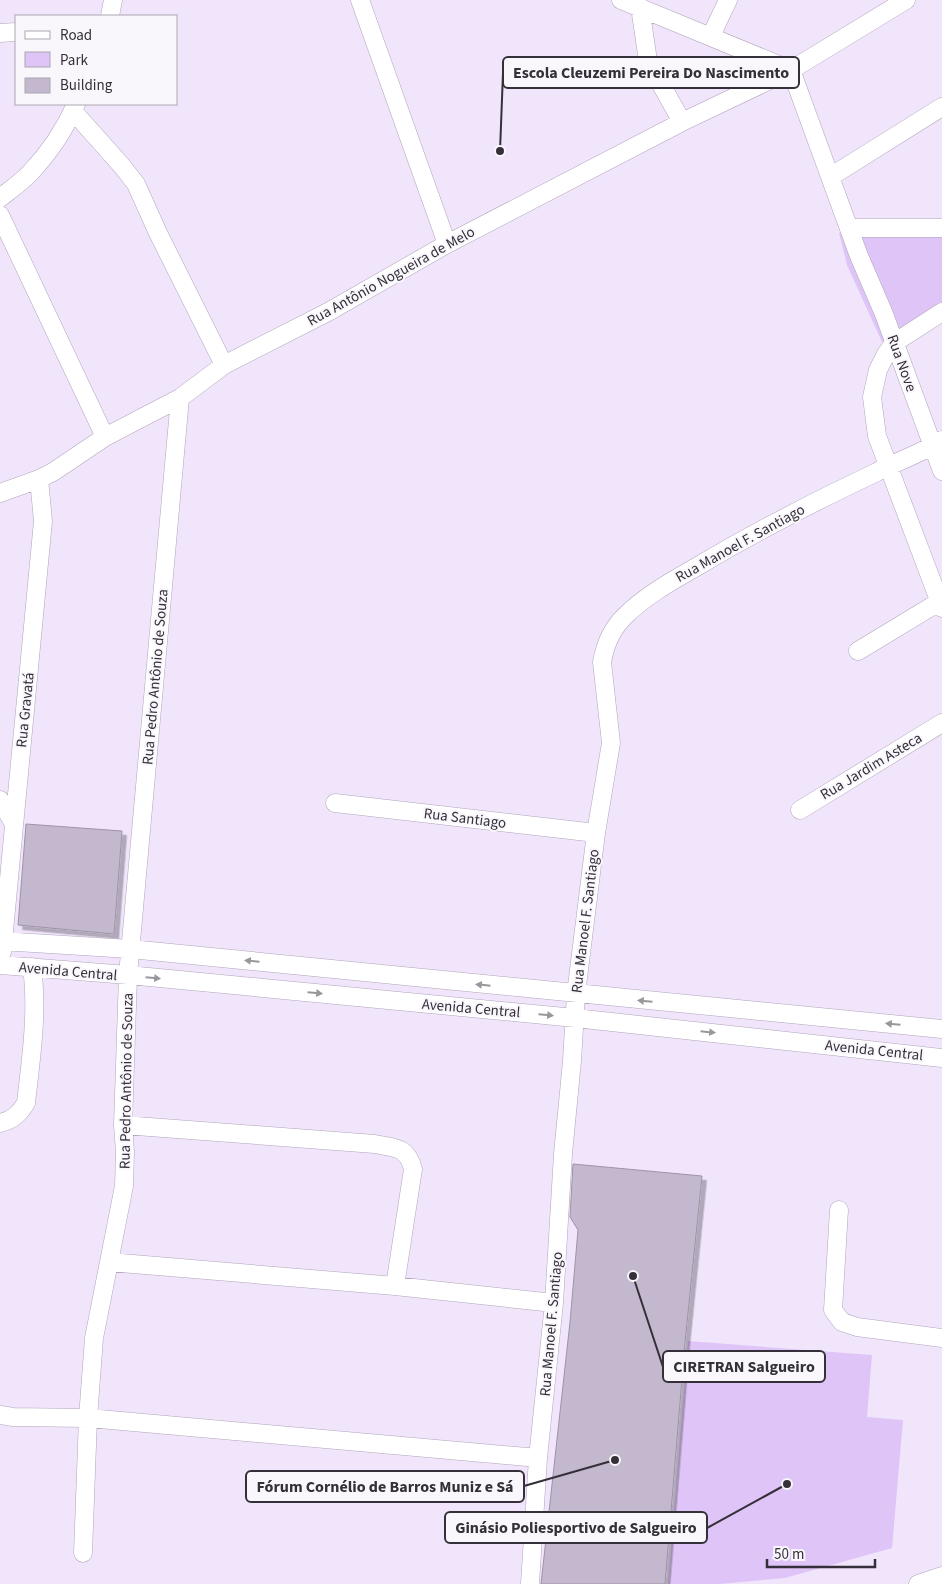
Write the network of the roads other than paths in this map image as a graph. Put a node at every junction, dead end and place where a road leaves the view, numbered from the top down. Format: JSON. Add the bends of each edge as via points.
{"nodes":[{"id":1,"x":113,"y":0,"type":"edge"},
{"id":2,"x":360,"y":0,"type":"edge"},
{"id":3,"x":621,"y":0,"type":"edge"},
{"id":4,"x":728,"y":0,"type":"edge"},
{"id":5,"x":906,"y":0,"type":"edge"},
{"id":6,"x":640,"y":7,"type":"junction"},
{"id":7,"x":110,"y":15,"type":"edge"},
{"id":8,"x":0,"y":32,"type":"edge"},
{"id":9,"x":15,"y":32,"type":"edge"},
{"id":10,"x":711,"y":36,"type":"junction"},
{"id":11,"x":791,"y":70,"type":"junction"},
{"id":12,"x":74,"y":107,"type":"edge"},
{"id":13,"x":942,"y":107,"type":"edge"},
{"id":14,"x":682,"y":122,"type":"junction"},
{"id":15,"x":830,"y":177,"type":"junction"},
{"id":16,"x":0,"y":198,"type":"edge"},
{"id":17,"x":0,"y":215,"type":"edge"},
{"id":18,"x":849,"y":228,"type":"junction"},
{"id":19,"x":942,"y":228,"type":"edge"},
{"id":20,"x":447,"y":244,"type":"junction"},
{"id":21,"x":942,"y":312,"type":"edge"},
{"id":22,"x":894,"y":343,"type":"junction"},
{"id":23,"x":224,"y":365,"type":"junction"},
{"id":24,"x":180,"y":398,"type":"junction"},
{"id":25,"x":105,"y":437,"type":"junction"},
{"id":26,"x":938,"y":443,"type":"edge"},
{"id":27,"x":888,"y":466,"type":"junction"},
{"id":28,"x":942,"y":471,"type":"edge"},
{"id":29,"x":39,"y":480,"type":"junction"},
{"id":30,"x":0,"y":493,"type":"edge"},
{"id":31,"x":941,"y":605,"type":"edge"},
{"id":32,"x":858,"y":651,"type":"dead end"},
{"id":33,"x":942,"y":723,"type":"edge"},
{"id":34,"x":0,"y":800,"type":"edge"},
{"id":35,"x":335,"y":803,"type":"dead end"},
{"id":36,"x":800,"y":810,"type":"dead end"},
{"id":37,"x":14,"y":824,"type":"junction"},
{"id":38,"x":596,"y":833,"type":"junction"},
{"id":39,"x":6,"y":866,"type":"edge"},
{"id":40,"x":2,"y":941,"type":"edge"},
{"id":41,"x":130,"y":949,"type":"junction"},
{"id":42,"x":1,"y":965,"type":"edge"},
{"id":43,"x":32,"y":967,"type":"junction"},
{"id":44,"x":128,"y":976,"type":"junction"},
{"id":45,"x":576,"y":994,"type":"junction"},
{"id":46,"x":575,"y":1018,"type":"junction"},
{"id":47,"x":942,"y":1029,"type":"edge"},
{"id":48,"x":942,"y":1058,"type":"edge"},
{"id":49,"x":0,"y":1123,"type":"edge"},
{"id":50,"x":123,"y":1125,"type":"junction"},
{"id":51,"x":838,"y":1210,"type":"dead end"},
{"id":52,"x":109,"y":1262,"type":"junction"},
{"id":53,"x":395,"y":1286,"type":"junction"},
{"id":54,"x":554,"y":1303,"type":"junction"},
{"id":55,"x":942,"y":1338,"type":"edge"},
{"id":56,"x":0,"y":1415,"type":"edge"},
{"id":57,"x":88,"y":1418,"type":"junction"},
{"id":58,"x":538,"y":1458,"type":"junction"},
{"id":59,"x":83,"y":1553,"type":"dead end"},
{"id":60,"x":942,"y":1576,"type":"edge"},
{"id":61,"x":530,"y":1584,"type":"edge"},
{"id":62,"x":918,"y":1584,"type":"edge"}],
"edges":[{"from":1,"to":7,"type":"street"},
{"from":2,"to":20,"type":"street"},
{"from":3,"to":6,"type":"street"},
{"from":4,"to":10,"type":"street"},
{"from":5,"to":11,"type":"street","name":"Rua Antônio Nogueira de Melo"},
{"from":6,"to":10,"type":"street"},
{"from":6,"to":14,"type":"street","via":[[648,61]]},
{"from":8,"to":9,"type":"street"},
{"from":10,"to":11,"type":"street"},
{"from":11,"to":14,"type":"street","name":"Rua Antônio Nogueira de Melo"},
{"from":11,"to":15,"type":"street","name":"Rua Nove"},
{"from":12,"to":16,"type":"street","via":[[46,154],[29,174]]},
{"from":12,"to":23,"type":"street","via":[[136,184]]},
{"from":13,"to":15,"type":"street"},
{"from":14,"to":20,"type":"street","name":"Rua Antônio Nogueira de Melo"},
{"from":15,"to":18,"type":"street","name":"Rua Nove"},
{"from":17,"to":25,"type":"street"},
{"from":18,"to":19,"type":"street"},
{"from":18,"to":22,"type":"street","name":"Rua Nove"},
{"from":20,"to":23,"type":"street","name":"Rua Antônio Nogueira de Melo","via":[[328,312]]},
{"from":21,"to":22,"type":"street"},
{"from":22,"to":26,"type":"street","name":"Rua Nove"},
{"from":22,"to":27,"type":"street","via":[[878,370],[872,397],[877,436]]},
{"from":23,"to":24,"type":"street","name":"Rua Antônio Nogueira de Melo"},
{"from":24,"to":25,"type":"street","name":"Rua Antônio Nogueira de Melo"},
{"from":24,"to":41,"type":"street","name":"Rua Pedro Antônio de Souza"},
{"from":25,"to":29,"type":"street","name":"Rua Antônio Nogueira de Melo"},
{"from":26,"to":27,"type":"street","name":"Rua Manoel F. Santiago"},
{"from":26,"to":28,"type":"street","name":"Rua Nove"},
{"from":27,"to":31,"type":"street"},
{"from":27,"to":38,"type":"street","name":"Rua Manoel F. Santiago","via":[[745,538],[673,581],[625,616],[611,635],[602,662],[611,743]]},
{"from":29,"to":30,"type":"street","name":"Rua Antônio Nogueira de Melo"},
{"from":29,"to":37,"type":"street","name":"Rua Gravatá","via":[[43,521]]},
{"from":31,"to":32,"type":"street"},
{"from":33,"to":36,"type":"street","name":"Rua Jardim Asteca"},
{"from":34,"to":37,"type":"street"},
{"from":35,"to":38,"type":"street","name":"Rua Santiago"},
{"from":37,"to":39,"type":"street","name":"Rua Gravatá"},
{"from":38,"to":45,"type":"street","name":"Rua Manoel F. Santiago"},
{"from":39,"to":40,"type":"street","name":"Rua Gravatá"},
{"from":40,"to":41,"type":"street","name":"Avenida Central"},
{"from":40,"to":42,"type":"street","name":"Rua Gravatá"},
{"from":41,"to":44,"type":"street","name":"Rua Pedro Antônio de Souza"},
{"from":45,"to":41,"type":"street","name":"Avenida Central","one_way":true},
{"from":42,"to":43,"type":"street","name":"Avenida Central"},
{"from":43,"to":44,"type":"street","name":"Avenida Central"},
{"from":43,"to":49,"type":"street","via":[[35,1026],[26,1104],[20,1113]]},
{"from":44,"to":46,"type":"street","name":"Avenida Central","one_way":true},
{"from":44,"to":50,"type":"street","name":"Rua Pedro Antônio de Souza"},
{"from":45,"to":46,"type":"street","name":"Rua Manoel F. Santiago"},
{"from":47,"to":45,"type":"street","name":"Avenida Central","one_way":true},
{"from":46,"to":48,"type":"street","name":"Avenida Central","one_way":true},
{"from":46,"to":54,"type":"street","name":"Rua Manoel F. Santiago"},
{"from":50,"to":52,"type":"street","name":"Rua Pedro Antônio de Souza","via":[[124,1186]]},
{"from":50,"to":53,"type":"street","via":[[375,1144],[401,1149],[410,1157],[413,1169]]},
{"from":51,"to":55,"type":"street","via":[[836,1316],[842,1322],[857,1327]]},
{"from":52,"to":53,"type":"street"},
{"from":52,"to":57,"type":"street","name":"Rua Pedro Antônio de Souza","via":[[94,1338]]},
{"from":53,"to":54,"type":"street"},
{"from":54,"to":58,"type":"street","name":"Rua Manoel F. Santiago"},
{"from":56,"to":57,"type":"street"},
{"from":57,"to":58,"type":"street"},
{"from":57,"to":59,"type":"street","name":"Rua Pedro Antônio de Souza"},
{"from":58,"to":61,"type":"street","name":"Rua Manoel F. Santiago"},
{"from":60,"to":62,"type":"street"}]}
